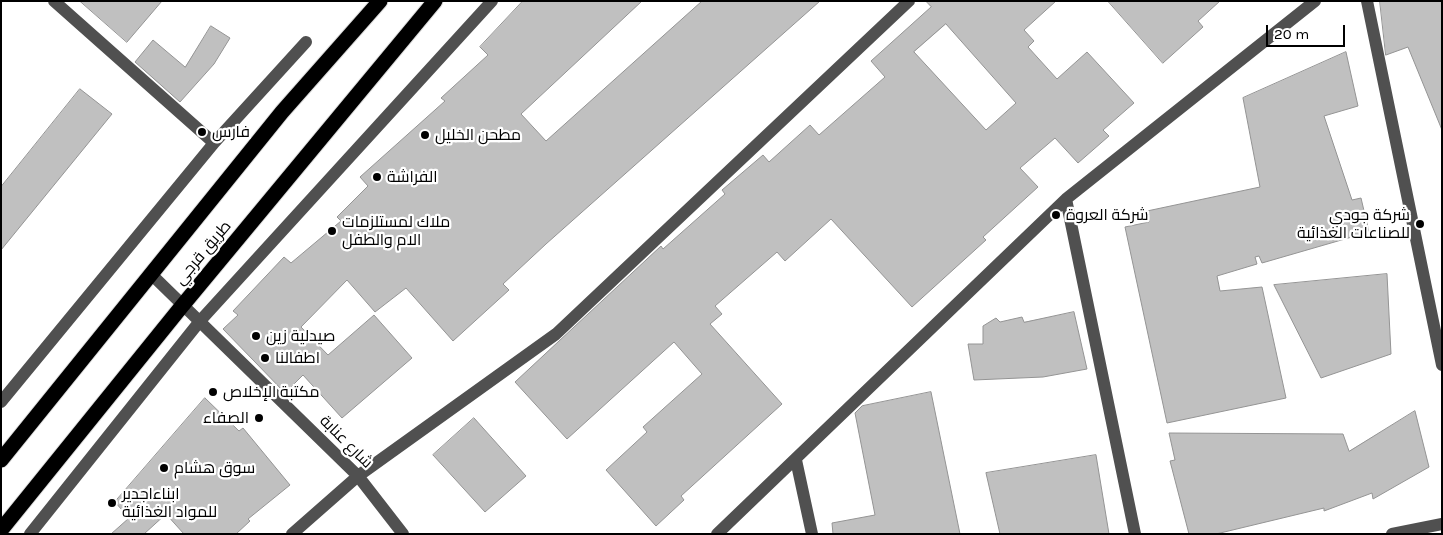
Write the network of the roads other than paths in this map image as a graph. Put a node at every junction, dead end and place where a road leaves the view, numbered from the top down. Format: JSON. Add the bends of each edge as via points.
{"nodes":[{"id":1,"x":54,"y":1,"type":"edge"},
{"id":2,"x":380,"y":1,"type":"edge"},
{"id":3,"x":435,"y":1,"type":"edge"},
{"id":4,"x":492,"y":1,"type":"edge"},
{"id":5,"x":909,"y":1,"type":"edge"},
{"id":6,"x":1315,"y":1,"type":"edge"},
{"id":7,"x":1367,"y":1,"type":"edge"},
{"id":8,"x":306,"y":42,"type":"dead end"},
{"id":9,"x":214,"y":143,"type":"junction"},
{"id":10,"x":1066,"y":199,"type":"junction"},
{"id":11,"x":151,"y":274,"type":"junction"},
{"id":12,"x":182,"y":306,"type":"junction"},
{"id":13,"x":200,"y":321,"type":"junction"},
{"id":14,"x":1442,"y":365,"type":"edge"},
{"id":15,"x":1,"y":402,"type":"edge"},
{"id":16,"x":1,"y":460,"type":"edge"},
{"id":17,"x":796,"y":460,"type":"junction"},
{"id":18,"x":358,"y":476,"type":"junction"},
{"id":19,"x":1442,"y":524,"type":"edge"},
{"id":20,"x":1,"y":530,"type":"edge"},
{"id":21,"x":30,"y":534,"type":"edge"},
{"id":22,"x":292,"y":534,"type":"edge"},
{"id":23,"x":403,"y":534,"type":"edge"},
{"id":24,"x":717,"y":534,"type":"edge"},
{"id":25,"x":812,"y":534,"type":"edge"},
{"id":26,"x":1135,"y":534,"type":"edge"},
{"id":27,"x":1392,"y":534,"type":"edge"}],
"edges":[{"from":1,"to":9,"type":"street"},
{"from":2,"to":11,"type":"highway","name":"طريق قرجي","via":[[282,112]]},
{"from":3,"to":12,"type":"highway","name":"طريق قرجي"},
{"from":4,"to":13,"type":"street"},
{"from":5,"to":18,"type":"street","via":[[556,334]]},
{"from":6,"to":10,"type":"street"},
{"from":7,"to":14,"type":"street"},
{"from":8,"to":9,"type":"street"},
{"from":9,"to":15,"type":"street"},
{"from":10,"to":17,"type":"street"},
{"from":10,"to":26,"type":"street"},
{"from":11,"to":12,"type":"street","name":"شارع عنابة"},
{"from":11,"to":16,"type":"highway","name":"طريق قرجي"},
{"from":12,"to":13,"type":"street","name":"شارع عنابة"},
{"from":12,"to":20,"type":"highway","name":"طريق قرجي"},
{"from":13,"to":18,"type":"street","name":"شارع عنابة"},
{"from":13,"to":21,"type":"street"},
{"from":17,"to":24,"type":"street"},
{"from":17,"to":25,"type":"street"},
{"from":18,"to":22,"type":"street"},
{"from":18,"to":23,"type":"street","name":"شارع عنابة"},
{"from":19,"to":27,"type":"street"}]}
